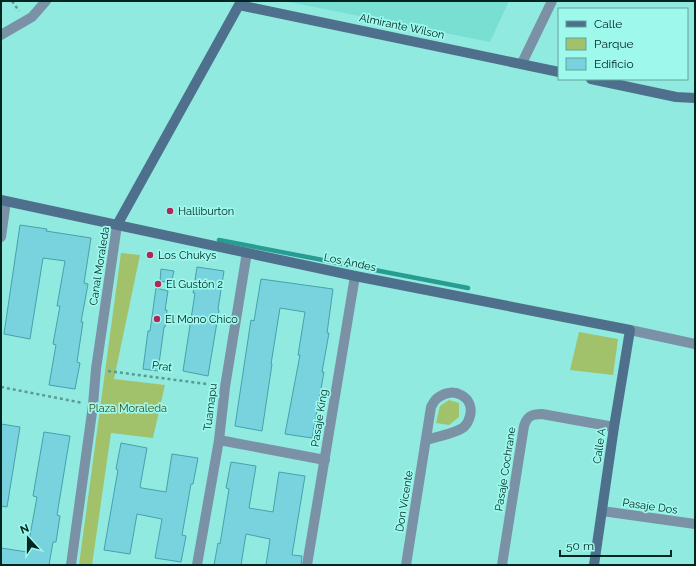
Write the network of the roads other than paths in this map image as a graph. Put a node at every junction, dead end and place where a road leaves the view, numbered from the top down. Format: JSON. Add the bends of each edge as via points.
{"nodes":[{"id":1,"x":46,"y":1,"type":"edge"},
{"id":2,"x":552,"y":1,"type":"edge"},
{"id":3,"x":240,"y":3,"type":"edge"},
{"id":4,"x":1,"y":35,"type":"edge"},
{"id":5,"x":522,"y":63,"type":"junction"},
{"id":6,"x":558,"y":72,"type":"edge"},
{"id":7,"x":596,"y":80,"type":"edge"},
{"id":8,"x":695,"y":98,"type":"edge"},
{"id":9,"x":4,"y":201,"type":"edge"},
{"id":10,"x":117,"y":225,"type":"junction"},
{"id":11,"x":1,"y":237,"type":"edge"},
{"id":12,"x":247,"y":252,"type":"junction"},
{"id":13,"x":354,"y":276,"type":"junction"},
{"id":14,"x":630,"y":330,"type":"junction"},
{"id":15,"x":695,"y":344,"type":"edge"},
{"id":16,"x":614,"y":427,"type":"junction"},
{"id":17,"x":219,"y":440,"type":"junction"},
{"id":18,"x":426,"y":440,"type":"junction"},
{"id":19,"x":324,"y":460,"type":"junction"},
{"id":20,"x":602,"y":511,"type":"junction"},
{"id":21,"x":695,"y":524,"type":"edge"},
{"id":22,"x":71,"y":565,"type":"edge"},
{"id":23,"x":197,"y":565,"type":"edge"},
{"id":24,"x":308,"y":565,"type":"edge"},
{"id":25,"x":406,"y":565,"type":"edge"},
{"id":26,"x":502,"y":565,"type":"edge"},
{"id":27,"x":594,"y":565,"type":"edge"}],
"edges":[{"from":1,"to":4,"type":"street","via":[[32,17]]},
{"from":2,"to":5,"type":"street"},
{"from":3,"to":5,"type":"street","name":"Almirante Wilson"},
{"from":3,"to":10,"type":"street","name":"Canal Moraleda"},
{"from":5,"to":6,"type":"street","name":"Almirante Wilson"},
{"from":7,"to":8,"type":"street","via":[[676,97]]},
{"from":9,"to":10,"type":"street","name":"Los Andes"},
{"from":9,"to":11,"type":"street"},
{"from":10,"to":12,"type":"street","name":"Los Andes"},
{"from":10,"to":22,"type":"street","name":"Canal Moraleda"},
{"from":12,"to":13,"type":"street","name":"Los Andes"},
{"from":12,"to":17,"type":"street","name":"Tuamapu","via":[[224,387]]},
{"from":13,"to":14,"type":"street","name":"Los Andes"},
{"from":13,"to":19,"type":"street","name":"Pasaje King"},
{"from":14,"to":15,"type":"street","name":"Los Andes"},
{"from":14,"to":16,"type":"street","name":"Calle A"},
{"from":16,"to":20,"type":"street","name":"Calle A"},
{"from":16,"to":26,"type":"street","name":"Pasaje Cochrane","via":[[542,414],[530,415],[524,426]]},
{"from":17,"to":19,"type":"street"},
{"from":17,"to":23,"type":"street","name":"Tuamapu"},
{"from":18,"to":18,"type":"street","name":"Don Vicente","via":[[466,426],[471,407],[465,397],[455,392],[447,393],[434,401]]},
{"from":18,"to":25,"type":"street","name":"Don Vicente"},
{"from":19,"to":24,"type":"street","name":"Pasaje King"},
{"from":20,"to":21,"type":"street","name":"Pasaje Dos"},
{"from":20,"to":27,"type":"street","name":"Calle A"}]}
